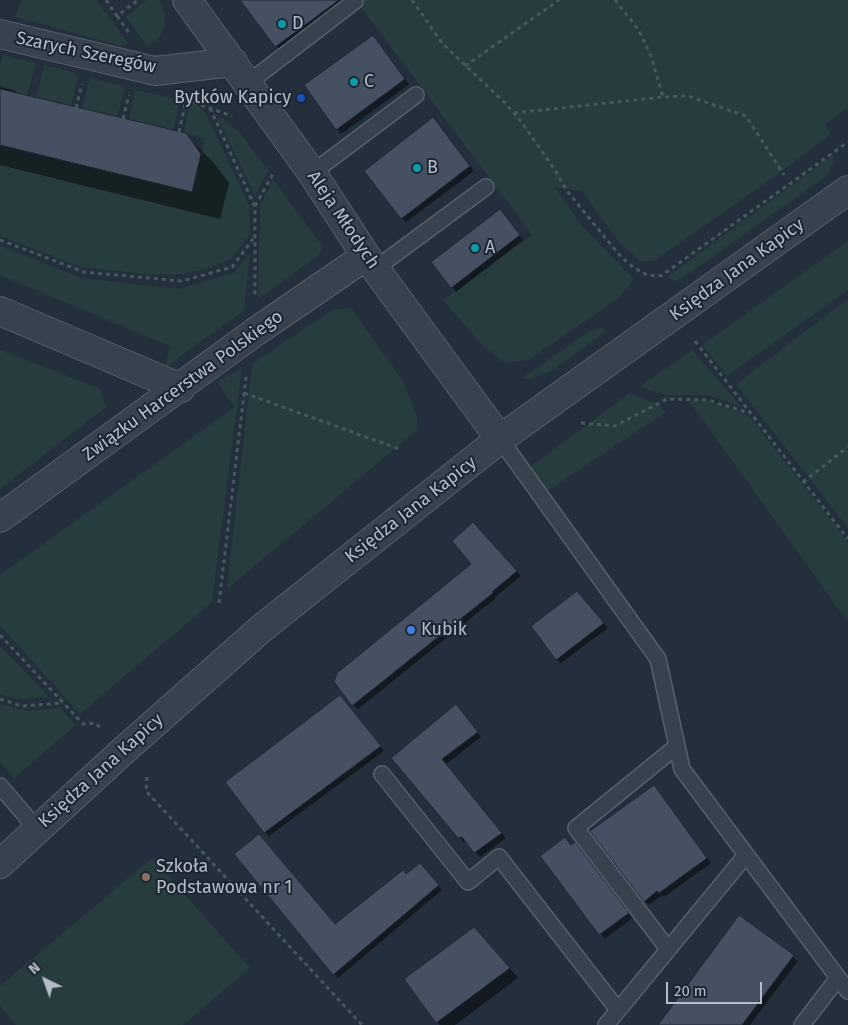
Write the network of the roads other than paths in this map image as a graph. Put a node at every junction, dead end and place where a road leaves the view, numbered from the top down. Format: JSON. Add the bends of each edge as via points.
{"nodes":[{"id":1,"x":187,"y":0,"type":"edge"},
{"id":2,"x":355,"y":0,"type":"edge"},
{"id":3,"x":0,"y":34,"type":"edge"},
{"id":4,"x":240,"y":72,"type":"junction"},
{"id":5,"x":416,"y":95,"type":"dead end"},
{"id":6,"x":312,"y":173,"type":"junction"},
{"id":7,"x":486,"y":187,"type":"dead end"},
{"id":8,"x":848,"y":190,"type":"edge"},
{"id":9,"x":371,"y":262,"type":"junction"},
{"id":10,"x":0,"y":311,"type":"edge"},
{"id":11,"x":181,"y":388,"type":"junction"},
{"id":12,"x":500,"y":440,"type":"junction"},
{"id":13,"x":0,"y":518,"type":"edge"},
{"id":14,"x":677,"y":746,"type":"junction"},
{"id":15,"x":382,"y":774,"type":"dead end"},
{"id":16,"x":0,"y":786,"type":"edge"},
{"id":17,"x":37,"y":829,"type":"junction"},
{"id":18,"x":746,"y":855,"type":"junction"},
{"id":19,"x":0,"y":864,"type":"edge"},
{"id":20,"x":668,"y":949,"type":"junction"},
{"id":21,"x":838,"y":978,"type":"junction"},
{"id":22,"x":848,"y":991,"type":"edge"},
{"id":23,"x":618,"y":1010,"type":"junction"},
{"id":24,"x":606,"y":1025,"type":"edge"},
{"id":25,"x":802,"y":1025,"type":"edge"}],
"edges":[{"from":1,"to":4,"type":"street","name":"Aleja Młodych"},
{"from":2,"to":4,"type":"lane"},
{"from":3,"to":4,"type":"street","name":"Szarych Szeregów","via":[[155,71]]},
{"from":4,"to":6,"type":"street","name":"Aleja Młodych"},
{"from":5,"to":6,"type":"lane"},
{"from":6,"to":9,"type":"street","name":"Aleja Młodych"},
{"from":7,"to":9,"type":"lane"},
{"from":8,"to":12,"type":"street","name":"Księdza Jana Kapicy"},
{"from":9,"to":11,"type":"street","name":"Związku Harcerstwa Polskiego","via":[[255,332]]},
{"from":9,"to":12,"type":"street","name":"Aleja Młodych"},
{"from":10,"to":11,"type":"street"},
{"from":11,"to":13,"type":"street","name":"Związku Harcerstwa Polskiego"},
{"from":12,"to":14,"type":"lane","via":[[658,659]]},
{"from":12,"to":17,"type":"street","name":"Księdza Jana Kapicy","via":[[262,628]]},
{"from":14,"to":18,"type":"lane","via":[[682,769]]},
{"from":14,"to":20,"type":"lane","via":[[576,828]]},
{"from":15,"to":23,"type":"lane","via":[[468,882],[499,858]]},
{"from":16,"to":17,"type":"lane"},
{"from":17,"to":19,"type":"street","name":"Księdza Jana Kapicy"},
{"from":18,"to":20,"type":"lane"},
{"from":18,"to":21,"type":"lane"},
{"from":20,"to":23,"type":"lane"},
{"from":21,"to":22,"type":"lane"},
{"from":21,"to":25,"type":"lane"},
{"from":23,"to":24,"type":"lane"}]}
